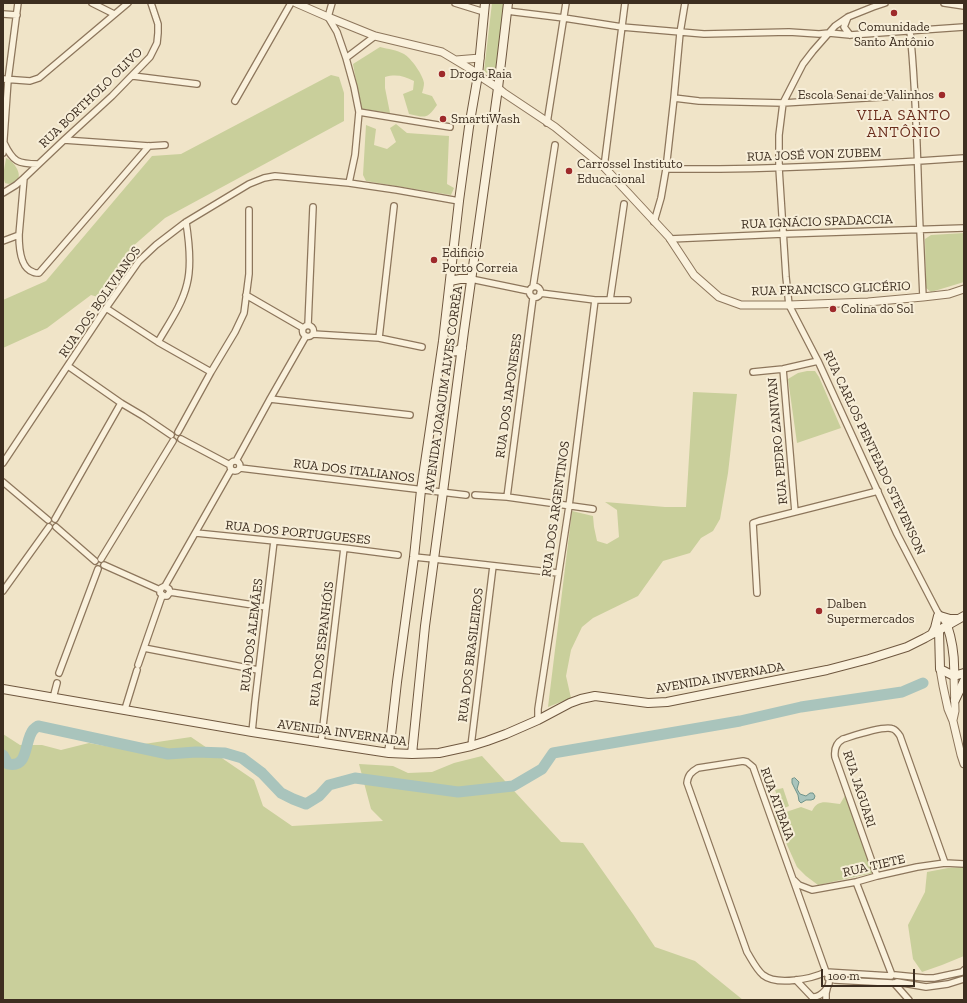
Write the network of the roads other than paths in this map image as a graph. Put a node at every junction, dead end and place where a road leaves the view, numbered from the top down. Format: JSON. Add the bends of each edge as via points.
{"nodes":[{"id":1,"x":18,"y":3,"type":"edge"},
{"id":2,"x":92,"y":3,"type":"edge"},
{"id":3,"x":128,"y":3,"type":"edge"},
{"id":4,"x":151,"y":3,"type":"edge"},
{"id":5,"x":291,"y":3,"type":"edge"},
{"id":6,"x":296,"y":3,"type":"edge"},
{"id":7,"x":332,"y":3,"type":"edge"},
{"id":8,"x":455,"y":3,"type":"edge"},
{"id":9,"x":485,"y":3,"type":"edge"},
{"id":10,"x":566,"y":3,"type":"edge"},
{"id":11,"x":625,"y":3,"type":"edge"},
{"id":12,"x":685,"y":3,"type":"edge"},
{"id":13,"x":885,"y":3,"type":"edge"},
{"id":14,"x":944,"y":3,"type":"edge"},
{"id":15,"x":964,"y":6,"type":"edge"},
{"id":16,"x":507,"y":7,"type":"edge"},
{"id":17,"x":484,"y":12,"type":"junction"},
{"id":18,"x":3,"y":14,"type":"edge"},
{"id":19,"x":114,"y":14,"type":"junction"},
{"id":20,"x":17,"y":15,"type":"junction"},
{"id":21,"x":328,"y":17,"type":"junction"},
{"id":22,"x":848,"y":17,"type":"junction"},
{"id":23,"x":564,"y":18,"type":"junction"},
{"id":24,"x":622,"y":27,"type":"junction"},
{"id":25,"x":964,"y":27,"type":"edge"},
{"id":26,"x":910,"y":31,"type":"junction"},
{"id":27,"x":680,"y":33,"type":"junction"},
{"id":28,"x":829,"y":33,"type":"junction"},
{"id":29,"x":850,"y":35,"type":"junction"},
{"id":30,"x":375,"y":36,"type":"junction"},
{"id":31,"x":346,"y":58,"type":"junction"},
{"id":32,"x":480,"y":58,"type":"junction"},
{"id":33,"x":456,"y":60,"type":"junction"},
{"id":34,"x":478,"y":75,"type":"junction"},
{"id":35,"x":133,"y":76,"type":"junction"},
{"id":36,"x":6,"y":79,"type":"edge"},
{"id":37,"x":197,"y":84,"type":"dead end"},
{"id":38,"x":498,"y":88,"type":"junction"},
{"id":39,"x":915,"y":95,"type":"junction"},
{"id":40,"x":674,"y":98,"type":"junction"},
{"id":41,"x":235,"y":101,"type":"dead end"},
{"id":42,"x":784,"y":103,"type":"junction"},
{"id":43,"x":359,"y":112,"type":"junction"},
{"id":44,"x":547,"y":123,"type":"junction"},
{"id":45,"x":450,"y":127,"type":"dead end"},
{"id":46,"x":64,"y":140,"type":"junction"},
{"id":47,"x":4,"y":143,"type":"junction"},
{"id":48,"x":555,"y":145,"type":"dead end"},
{"id":49,"x":149,"y":146,"type":"junction"},
{"id":50,"x":165,"y":146,"type":"dead end"},
{"id":51,"x":3,"y":153,"type":"edge"},
{"id":52,"x":964,"y":158,"type":"edge"},
{"id":53,"x":918,"y":161,"type":"junction"},
{"id":54,"x":38,"y":164,"type":"junction"},
{"id":55,"x":604,"y":167,"type":"junction"},
{"id":56,"x":779,"y":168,"type":"junction"},
{"id":57,"x":666,"y":169,"type":"junction"},
{"id":58,"x":24,"y":178,"type":"junction"},
{"id":59,"x":349,"y":183,"type":"junction"},
{"id":60,"x":3,"y":193,"type":"edge"},
{"id":61,"x":459,"y":202,"type":"junction"},
{"id":62,"x":624,"y":204,"type":"dead end"},
{"id":63,"x":394,"y":206,"type":"dead end"},
{"id":64,"x":313,"y":207,"type":"dead end"},
{"id":65,"x":249,"y":210,"type":"dead end"},
{"id":66,"x":186,"y":222,"type":"junction"},
{"id":67,"x":654,"y":222,"type":"junction"},
{"id":68,"x":964,"y":228,"type":"edge"},
{"id":69,"x":920,"y":229,"type":"junction"},
{"id":70,"x":783,"y":234,"type":"junction"},
{"id":71,"x":19,"y":235,"type":"junction"},
{"id":72,"x":670,"y":239,"type":"junction"},
{"id":73,"x":3,"y":241,"type":"edge"},
{"id":74,"x":471,"y":279,"type":"junction"},
{"id":75,"x":450,"y":281,"type":"junction"},
{"id":76,"x":531,"y":289,"type":"junction"},
{"id":77,"x":964,"y":289,"type":"edge"},
{"id":78,"x":540,"y":293,"type":"junction"},
{"id":79,"x":246,"y":295,"type":"junction"},
{"id":80,"x":923,"y":297,"type":"junction"},
{"id":81,"x":533,"y":298,"type":"junction"},
{"id":82,"x":595,"y":300,"type":"junction"},
{"id":83,"x":610,"y":300,"type":"junction"},
{"id":84,"x":628,"y":300,"type":"dead end"},
{"id":85,"x":789,"y":305,"type":"junction"},
{"id":86,"x":106,"y":308,"type":"junction"},
{"id":87,"x":305,"y":327,"type":"junction"},
{"id":88,"x":313,"y":334,"type":"junction"},
{"id":89,"x":306,"y":336,"type":"junction"},
{"id":90,"x":379,"y":338,"type":"junction"},
{"id":91,"x":443,"y":341,"type":"junction"},
{"id":92,"x":158,"y":342,"type":"junction"},
{"id":93,"x":422,"y":347,"type":"dead end"},
{"id":94,"x":462,"y":348,"type":"junction"},
{"id":95,"x":818,"y":361,"type":"junction"},
{"id":96,"x":68,"y":366,"type":"junction"},
{"id":97,"x":783,"y":369,"type":"junction"},
{"id":98,"x":211,"y":372,"type":"junction"},
{"id":99,"x":754,"y":372,"type":"dead end"},
{"id":100,"x":270,"y":399,"type":"junction"},
{"id":101,"x":121,"y":403,"type":"junction"},
{"id":102,"x":410,"y":415,"type":"dead end"},
{"id":103,"x":178,"y":432,"type":"junction"},
{"id":104,"x":172,"y":438,"type":"junction"},
{"id":105,"x":181,"y":439,"type":"junction"},
{"id":106,"x":236,"y":461,"type":"junction"},
{"id":107,"x":3,"y":463,"type":"edge"},
{"id":108,"x":230,"y":468,"type":"junction"},
{"id":109,"x":240,"y":468,"type":"junction"},
{"id":110,"x":3,"y":482,"type":"edge"},
{"id":111,"x":420,"y":490,"type":"junction"},
{"id":112,"x":878,"y":491,"type":"junction"},
{"id":113,"x":443,"y":492,"type":"junction"},
{"id":114,"x":466,"y":495,"type":"dead end"},
{"id":115,"x":475,"y":495,"type":"dead end"},
{"id":116,"x":507,"y":497,"type":"junction"},
{"id":117,"x":568,"y":506,"type":"junction"},
{"id":118,"x":594,"y":509,"type":"dead end"},
{"id":119,"x":795,"y":512,"type":"junction"},
{"id":120,"x":51,"y":520,"type":"junction"},
{"id":121,"x":49,"y":527,"type":"junction"},
{"id":122,"x":56,"y":527,"type":"junction"},
{"id":123,"x":196,"y":533,"type":"junction"},
{"id":124,"x":274,"y":541,"type":"junction"},
{"id":125,"x":344,"y":548,"type":"junction"},
{"id":126,"x":398,"y":555,"type":"dead end"},
{"id":127,"x":414,"y":557,"type":"junction"},
{"id":128,"x":434,"y":559,"type":"junction"},
{"id":129,"x":95,"y":561,"type":"junction"},
{"id":130,"x":103,"y":562,"type":"junction"},
{"id":131,"x":493,"y":566,"type":"junction"},
{"id":132,"x":98,"y":569,"type":"junction"},
{"id":133,"x":558,"y":573,"type":"junction"},
{"id":134,"x":3,"y":590,"type":"edge"},
{"id":135,"x":162,"y":590,"type":"junction"},
{"id":136,"x":757,"y":593,"type":"dead end"},
{"id":137,"x":266,"y":607,"type":"junction"},
{"id":138,"x":938,"y":615,"type":"junction"},
{"id":139,"x":961,"y":618,"type":"edge"},
{"id":140,"x":936,"y":632,"type":"junction"},
{"id":141,"x":940,"y":647,"type":"junction"},
{"id":142,"x":144,"y":648,"type":"junction"},
{"id":143,"x":940,"y":669,"type":"junction"},
{"id":144,"x":258,"y":670,"type":"junction"},
{"id":145,"x":59,"y":673,"type":"dead end"},
{"id":146,"x":964,"y":673,"type":"edge"},
{"id":147,"x":954,"y":676,"type":"junction"},
{"id":148,"x":964,"y":681,"type":"edge"},
{"id":149,"x":57,"y":682,"type":"dead end"},
{"id":150,"x":3,"y":689,"type":"edge"},
{"id":151,"x":53,"y":698,"type":"junction"},
{"id":152,"x":955,"y":700,"type":"junction"},
{"id":153,"x":124,"y":709,"type":"junction"},
{"id":154,"x":538,"y":720,"type":"junction"},
{"id":155,"x":953,"y":721,"type":"junction"},
{"id":156,"x":252,"y":732,"type":"junction"},
{"id":157,"x":321,"y":743,"type":"junction"},
{"id":158,"x":471,"y":746,"type":"junction"},
{"id":159,"x":389,"y":753,"type":"junction"},
{"id":160,"x":412,"y":754,"type":"junction"},
{"id":161,"x":964,"y":764,"type":"edge"},
{"id":162,"x":944,"y":863,"type":"junction"},
{"id":163,"x":964,"y":864,"type":"edge"},
{"id":164,"x":877,"y":876,"type":"junction"},
{"id":165,"x":792,"y":879,"type":"junction"},
{"id":166,"x":856,"y":882,"type":"junction"},
{"id":167,"x":963,"y":971,"type":"edge"},
{"id":168,"x":826,"y":972,"type":"junction"},
{"id":169,"x":893,"y":975,"type":"junction"},
{"id":170,"x":818,"y":976,"type":"junction"},
{"id":171,"x":830,"y":979,"type":"junction"},
{"id":172,"x":964,"y":979,"type":"edge"},
{"id":173,"x":796,"y":980,"type":"junction"},
{"id":174,"x":894,"y":983,"type":"junction"},
{"id":175,"x":828,"y":986,"type":"junction"},
{"id":176,"x":814,"y":999,"type":"edge"},
{"id":177,"x":826,"y":1000,"type":"edge"},
{"id":178,"x":909,"y":1000,"type":"edge"}],
"edges":[{"from":1,"to":20,"type":"street"},
{"from":2,"to":19,"type":"street"},
{"from":3,"to":19,"type":"street"},
{"from":4,"to":35,"type":"street","name":"RUA BORTHOLO OLIVO","via":[[158,24],[157,43],[150,57]]},
{"from":5,"to":41,"type":"street"},
{"from":6,"to":21,"type":"street","name":"RUA FRANCISCO GLICÉRIO"},
{"from":7,"to":21,"type":"street"},
{"from":8,"to":17,"type":"street"},
{"from":9,"to":17,"type":"main road","name":"AVENIDA JOAQUIM ALVES CORRÊA"},
{"from":10,"to":23,"type":"street"},
{"from":11,"to":24,"type":"street"},
{"from":12,"to":27,"type":"street"},
{"from":13,"to":22,"type":"street"},
{"from":14,"to":15,"type":"street"},
{"from":16,"to":23,"type":"street"},
{"from":16,"to":38,"type":"main road","name":"AVENIDA JOAQUIM ALVES CORRÊA"},
{"from":17,"to":32,"type":"main road","name":"AVENIDA JOAQUIM ALVES CORRÊA"},
{"from":18,"to":20,"type":"street"},
{"from":19,"to":36,"type":"street","via":[[39,78],[30,81]]},
{"from":20,"to":36,"type":"street"},
{"from":21,"to":30,"type":"street","name":"RUA FRANCISCO GLICÉRIO"},
{"from":21,"to":31,"type":"street","via":[[337,32]]},
{"from":22,"to":28,"type":"street"},
{"from":22,"to":29,"type":"street","via":[[844,27]]},
{"from":23,"to":24,"type":"street"},
{"from":23,"to":44,"type":"street"},
{"from":24,"to":27,"type":"street"},
{"from":24,"to":55,"type":"street"},
{"from":25,"to":26,"type":"street"},
{"from":26,"to":29,"type":"street"},
{"from":26,"to":39,"type":"street"},
{"from":27,"to":28,"type":"street"},
{"from":27,"to":40,"type":"street"},
{"from":28,"to":29,"type":"street"},
{"from":28,"to":42,"type":"street","via":[[804,64]]},
{"from":30,"to":31,"type":"street"},
{"from":30,"to":33,"type":"street","name":"RUA FRANCISCO GLICÉRIO","via":[[442,52]]},
{"from":31,"to":43,"type":"street"},
{"from":32,"to":33,"type":"street"},
{"from":32,"to":34,"type":"main road","name":"AVENIDA JOAQUIM ALVES CORRÊA"},
{"from":33,"to":34,"type":"street","name":"RUA FRANCISCO GLICÉRIO"},
{"from":34,"to":38,"type":"street","name":"RUA FRANCISCO GLICÉRIO"},
{"from":34,"to":61,"type":"main road","name":"AVENIDA JOAQUIM ALVES CORRÊA"},
{"from":35,"to":37,"type":"street"},
{"from":35,"to":46,"type":"street","name":"RUA BORTHOLO OLIVO"},
{"from":36,"to":47,"type":"street"},
{"from":38,"to":44,"type":"street","name":"RUA FRANCISCO GLICÉRIO"},
{"from":38,"to":74,"type":"main road","name":"AVENIDA JOAQUIM ALVES CORRÊA"},
{"from":39,"to":42,"type":"street"},
{"from":39,"to":53,"type":"street"},
{"from":40,"to":42,"type":"street"},
{"from":40,"to":57,"type":"street"},
{"from":42,"to":56,"type":"street","via":[[779,135]]},
{"from":43,"to":45,"type":"street"},
{"from":43,"to":59,"type":"street","via":[[355,155]]},
{"from":44,"to":55,"type":"street","name":"RUA FRANCISCO GLICÉRIO"},
{"from":46,"to":49,"type":"street"},
{"from":46,"to":54,"type":"street","name":"RUA BORTHOLO OLIVO"},
{"from":47,"to":51,"type":"street"},
{"from":47,"to":54,"type":"street","via":[[9,153],[19,162]]},
{"from":48,"to":76,"type":"street"},
{"from":49,"to":50,"type":"street"},
{"from":49,"to":71,"type":"street","via":[[39,273],[32,272],[26,267],[20,252]]},
{"from":52,"to":53,"type":"street","name":"RUA JOSÉ VON ZUBEM"},
{"from":53,"to":56,"type":"street","name":"RUA JOSÉ VON ZUBEM"},
{"from":53,"to":69,"type":"street"},
{"from":54,"to":58,"type":"street","name":"RUA BORTHOLO OLIVO"},
{"from":55,"to":67,"type":"street","name":"RUA FRANCISCO GLICÉRIO"},
{"from":56,"to":57,"type":"street","name":"RUA JOSÉ VON ZUBEM"},
{"from":56,"to":70,"type":"street"},
{"from":57,"to":67,"type":"street"},
{"from":58,"to":60,"type":"street","name":"RUA BORTHOLO OLIVO"},
{"from":58,"to":71,"type":"street"},
{"from":59,"to":61,"type":"street","name":"RUA DOS BOLIVIANOS"},
{"from":59,"to":66,"type":"street","name":"RUA DOS BOLIVIANOS","via":[[292,177],[264,178]]},
{"from":61,"to":75,"type":"main road","name":"AVENIDA JOAQUIM ALVES CORRÊA"},
{"from":62,"to":83,"type":"street"},
{"from":63,"to":90,"type":"street"},
{"from":64,"to":87,"type":"street"},
{"from":65,"to":79,"type":"street","via":[[249,274]]},
{"from":66,"to":86,"type":"street","name":"RUA DOS BOLIVIANOS","via":[[139,261]]},
{"from":66,"to":92,"type":"street","via":[[189,242],[187,283],[180,303]]},
{"from":67,"to":72,"type":"street","name":"RUA FRANCISCO GLICÉRIO"},
{"from":68,"to":69,"type":"street","name":"RUA IGNÁCIO SPADACCIA"},
{"from":69,"to":70,"type":"street","name":"RUA IGNÁCIO SPADACCIA"},
{"from":69,"to":80,"type":"street"},
{"from":70,"to":72,"type":"street","name":"RUA IGNÁCIO SPADACCIA"},
{"from":70,"to":85,"type":"street"},
{"from":71,"to":73,"type":"street"},
{"from":72,"to":85,"type":"street","name":"RUA FRANCISCO GLICÉRIO","via":[[694,275],[719,297],[741,305]]},
{"from":74,"to":75,"type":"main road"},
{"from":74,"to":76,"type":"street"},
{"from":74,"to":94,"type":"main road","name":"AVENIDA JOAQUIM ALVES CORRÊA"},
{"from":75,"to":91,"type":"main road","name":"AVENIDA JOAQUIM ALVES CORRÊA"},
{"from":76,"to":78,"type":"street","via":[[538,288]]},
{"from":76,"to":81,"type":"street","via":[[529,294]]},
{"from":77,"to":80,"type":"street","name":"RUA FRANCISCO GLICÉRIO","via":[[949,294]]},
{"from":78,"to":81,"type":"street"},
{"from":78,"to":82,"type":"street"},
{"from":79,"to":87,"type":"street"},
{"from":79,"to":98,"type":"street","via":[[244,313]]},
{"from":80,"to":85,"type":"street","name":"RUA FRANCISCO GLICÉRIO"},
{"from":81,"to":116,"type":"street","name":"RUA DOS JAPONESES"},
{"from":82,"to":83,"type":"street"},
{"from":82,"to":117,"type":"street","name":"RUA DOS ARGENTINOS"},
{"from":83,"to":84,"type":"street"},
{"from":85,"to":95,"type":"street","name":"RUA CARLOS PENTEADO STEVENSON"},
{"from":86,"to":92,"type":"street"},
{"from":86,"to":96,"type":"street","name":"RUA DOS BOLIVIANOS"},
{"from":87,"to":88,"type":"street","via":[[314,328]]},
{"from":87,"to":89,"type":"street","via":[[303,334]]},
{"from":88,"to":89,"type":"street"},
{"from":88,"to":90,"type":"street"},
{"from":89,"to":100,"type":"street"},
{"from":90,"to":93,"type":"street"},
{"from":91,"to":94,"type":"main road","via":[[448,351],[455,352]]},
{"from":91,"to":111,"type":"main road","name":"AVENIDA JOAQUIM ALVES CORRÊA"},
{"from":92,"to":98,"type":"street"},
{"from":94,"to":113,"type":"main road","name":"AVENIDA JOAQUIM ALVES CORRÊA"},
{"from":95,"to":97,"type":"street"},
{"from":95,"to":112,"type":"street","name":"RUA CARLOS PENTEADO STEVENSON"},
{"from":96,"to":101,"type":"street"},
{"from":96,"to":107,"type":"street","name":"RUA DOS BOLIVIANOS"},
{"from":97,"to":99,"type":"street"},
{"from":97,"to":119,"type":"street","name":"RUA PEDRO ZANIVAN"},
{"from":98,"to":103,"type":"street"},
{"from":100,"to":102,"type":"street"},
{"from":100,"to":106,"type":"street"},
{"from":101,"to":104,"type":"street"},
{"from":101,"to":120,"type":"street"},
{"from":103,"to":104,"type":"street","via":[[175,431]]},
{"from":103,"to":105,"type":"street"},
{"from":104,"to":105,"type":"street","via":[[177,442]]},
{"from":104,"to":130,"type":"street"},
{"from":105,"to":108,"type":"street"},
{"from":106,"to":108,"type":"street"},
{"from":106,"to":109,"type":"street"},
{"from":108,"to":109,"type":"street","via":[[236,472]]},
{"from":108,"to":123,"type":"street"},
{"from":109,"to":111,"type":"street","name":"RUA DOS ITALIANOS"},
{"from":110,"to":120,"type":"street"},
{"from":111,"to":113,"type":"street","name":"RUA DOS ITALIANOS"},
{"from":111,"to":127,"type":"main road","name":"AVENIDA JOAQUIM ALVES CORRÊA"},
{"from":112,"to":119,"type":"street"},
{"from":112,"to":138,"type":"street","name":"RUA CARLOS PENTEADO STEVENSON"},
{"from":113,"to":114,"type":"street","name":"RUA DOS ITALIANOS"},
{"from":113,"to":128,"type":"main road","name":"AVENIDA JOAQUIM ALVES CORRÊA"},
{"from":115,"to":116,"type":"street"},
{"from":116,"to":117,"type":"street"},
{"from":117,"to":118,"type":"street"},
{"from":117,"to":133,"type":"street","name":"RUA DOS ARGENTINOS"},
{"from":119,"to":136,"type":"street","via":[[753,524]]},
{"from":120,"to":121,"type":"street"},
{"from":120,"to":122,"type":"street","via":[[58,523]]},
{"from":121,"to":122,"type":"street"},
{"from":121,"to":134,"type":"street"},
{"from":122,"to":129,"type":"street"},
{"from":123,"to":124,"type":"street","name":"RUA DOS PORTUGUESES"},
{"from":123,"to":135,"type":"street"},
{"from":124,"to":125,"type":"street","name":"RUA DOS PORTUGUESES"},
{"from":124,"to":137,"type":"street","name":"RUA DOS ALEMÃES"},
{"from":125,"to":126,"type":"street","name":"RUA DOS PORTUGUESES"},
{"from":125,"to":157,"type":"street","name":"RUA DOS ESPANHÓIS"},
{"from":127,"to":128,"type":"street"},
{"from":127,"to":159,"type":"main road","name":"AVENIDA JOAQUIM ALVES CORRÊA"},
{"from":128,"to":131,"type":"street"},
{"from":128,"to":160,"type":"main road","name":"AVENIDA JOAQUIM ALVES CORRÊA"},
{"from":129,"to":130,"type":"street","via":[[98,559]]},
{"from":129,"to":132,"type":"street"},
{"from":130,"to":132,"type":"street","via":[[101,569]]},
{"from":130,"to":135,"type":"street"},
{"from":131,"to":133,"type":"street"},
{"from":131,"to":158,"type":"street","name":"RUA DOS BRASILEIROS"},
{"from":132,"to":145,"type":"street"},
{"from":133,"to":154,"type":"street","name":"RUA DOS ARGENTINOS"},
{"from":135,"to":137,"type":"street","via":[[169,589],[170,592]]},
{"from":135,"to":142,"type":"street"},
{"from":137,"to":144,"type":"street","name":"RUA DOS ALEMÃES"},
{"from":138,"to":139,"type":"main road"},
{"from":138,"to":140,"type":"street","name":"RUA CARLOS PENTEADO STEVENSON"},
{"from":138,"to":140,"type":"main road"},
{"from":139,"to":140,"type":"main road","name":"AVENIDA INVERNADA"},
{"from":140,"to":141,"type":"main road","name":"RUA CARLOS PENTEADO STEVENSON"},
{"from":140,"to":141,"type":"main road","via":[[935,640]]},
{"from":140,"to":147,"type":"main road","name":"RUA CARLOS PENTEADO STEVENSON","via":[[953,646]]},
{"from":140,"to":154,"type":"main road","name":"AVENIDA INVERNADA","via":[[907,647],[828,670],[667,702],[648,703],[594,696],[570,702]]},
{"from":141,"to":143,"type":"main road","name":"RUA CARLOS PENTEADO STEVENSON"},
{"from":142,"to":144,"type":"street"},
{"from":142,"to":153,"type":"street"},
{"from":143,"to":147,"type":"main road"},
{"from":143,"to":155,"type":"street","name":"RUA CARLOS PENTEADO STEVENSON"},
{"from":144,"to":156,"type":"street","name":"RUA DOS ALEMÃES"},
{"from":146,"to":147,"type":"main road"},
{"from":147,"to":152,"type":"street","name":"RUA CARLOS PENTEADO STEVENSON"},
{"from":148,"to":152,"type":"main road"},
{"from":149,"to":151,"type":"street"},
{"from":150,"to":151,"type":"main road","name":"AVENIDA INVERNADA"},
{"from":151,"to":153,"type":"main road","name":"AVENIDA INVERNADA"},
{"from":152,"to":155,"type":"street","name":"RUA CARLOS PENTEADO STEVENSON"},
{"from":153,"to":156,"type":"main road","name":"AVENIDA INVERNADA"},
{"from":154,"to":158,"type":"main road","name":"AVENIDA INVERNADA"},
{"from":155,"to":161,"type":"street","name":"RUA CARLOS PENTEADO STEVENSON"},
{"from":156,"to":157,"type":"main road","name":"AVENIDA INVERNADA"},
{"from":157,"to":159,"type":"main road","name":"AVENIDA INVERNADA"},
{"from":158,"to":160,"type":"main road","name":"AVENIDA INVERNADA","via":[[439,753]]},
{"from":159,"to":160,"type":"main road","name":"AVENIDA INVERNADA"},
{"from":162,"to":163,"type":"street","name":"RUA TIETE"},
{"from":162,"to":164,"type":"street","name":"RUA TIETE"},
{"from":162,"to":164,"type":"street","name":"RUA JAGUARI","via":[[900,736],[893,728],[884,728],[843,739],[838,742],[834,751]]},
{"from":164,"to":166,"type":"street","name":"RUA TIETE"},
{"from":165,"to":166,"type":"street","name":"RUA TIETE","via":[[812,890]]},
{"from":165,"to":168,"type":"street","name":"RUA ATIBAIA"},
{"from":165,"to":173,"type":"street","name":"RUA ATIBAIA","via":[[749,763],[743,761],[692,771],[688,775],[687,783],[748,952],[764,975],[773,980]]},
{"from":166,"to":169,"type":"street"},
{"from":167,"to":169,"type":"street","via":[[934,978]]},
{"from":167,"to":172,"type":"street"},
{"from":168,"to":169,"type":"street"},
{"from":168,"to":170,"type":"street"},
{"from":168,"to":171,"type":"street","name":"RUA ATIBAIA"},
{"from":169,"to":174,"type":"street","via":[[898,978]]},
{"from":170,"to":171,"type":"street"},
{"from":170,"to":173,"type":"street"},
{"from":171,"to":174,"type":"street"},
{"from":171,"to":175,"type":"street"},
{"from":172,"to":174,"type":"street","via":[[926,987]]},
{"from":173,"to":176,"type":"street"},
{"from":174,"to":178,"type":"street"},
{"from":175,"to":176,"type":"street"},
{"from":175,"to":177,"type":"street"}]}
